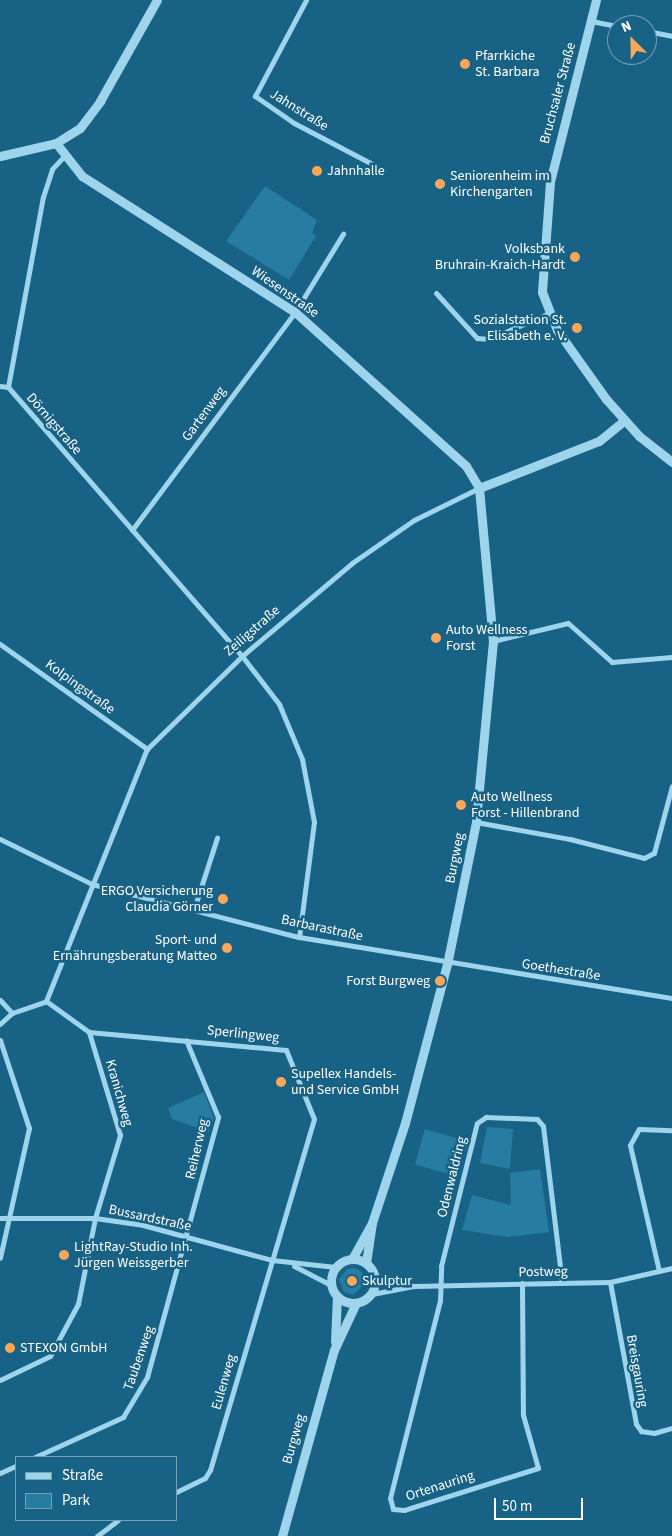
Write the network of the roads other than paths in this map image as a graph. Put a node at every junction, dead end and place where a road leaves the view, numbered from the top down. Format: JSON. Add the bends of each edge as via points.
{"nodes":[{"id":1,"x":157,"y":0,"type":"edge"},
{"id":2,"x":306,"y":0,"type":"edge"},
{"id":3,"x":596,"y":0,"type":"edge"},
{"id":4,"x":591,"y":21,"type":"junction"},
{"id":5,"x":607,"y":24,"type":"edge"},
{"id":6,"x":657,"y":34,"type":"edge"},
{"id":7,"x":672,"y":36,"type":"edge"},
{"id":8,"x":56,"y":143,"type":"junction"},
{"id":9,"x":0,"y":156,"type":"edge"},
{"id":10,"x":64,"y":156,"type":"junction"},
{"id":11,"x":374,"y":165,"type":"dead end"},
{"id":12,"x":343,"y":234,"type":"dead end"},
{"id":13,"x":436,"y":293,"type":"dead end"},
{"id":14,"x":295,"y":312,"type":"junction"},
{"id":15,"x":549,"y":313,"type":"junction"},
{"id":16,"x":0,"y":386,"type":"edge"},
{"id":17,"x":8,"y":387,"type":"junction"},
{"id":18,"x":624,"y":421,"type":"junction"},
{"id":19,"x":672,"y":462,"type":"edge"},
{"id":20,"x":479,"y":488,"type":"junction"},
{"id":21,"x":132,"y":530,"type":"junction"},
{"id":22,"x":493,"y":640,"type":"junction"},
{"id":23,"x":0,"y":644,"type":"edge"},
{"id":24,"x":242,"y":656,"type":"junction"},
{"id":25,"x":672,"y":657,"type":"edge"},
{"id":26,"x":147,"y":749,"type":"junction"},
{"id":27,"x":672,"y":786,"type":"edge"},
{"id":28,"x":476,"y":822,"type":"junction"},
{"id":29,"x":217,"y":838,"type":"dead end"},
{"id":30,"x":0,"y":840,"type":"edge"},
{"id":31,"x":92,"y":884,"type":"junction"},
{"id":32,"x":194,"y":909,"type":"junction"},
{"id":33,"x":299,"y":937,"type":"junction"},
{"id":34,"x":447,"y":964,"type":"junction"},
{"id":35,"x":672,"y":998,"type":"edge"},
{"id":36,"x":0,"y":1000,"type":"edge"},
{"id":37,"x":46,"y":1001,"type":"junction"},
{"id":38,"x":12,"y":1013,"type":"junction"},
{"id":39,"x":0,"y":1024,"type":"edge"},
{"id":40,"x":89,"y":1032,"type":"junction"},
{"id":41,"x":0,"y":1040,"type":"edge"},
{"id":42,"x":186,"y":1040,"type":"junction"},
{"id":43,"x":672,"y":1130,"type":"edge"},
{"id":44,"x":10,"y":1217,"type":"junction"},
{"id":45,"x":0,"y":1218,"type":"edge"},
{"id":46,"x":95,"y":1218,"type":"junction"},
{"id":47,"x":372,"y":1223,"type":"junction"},
{"id":48,"x":187,"y":1237,"type":"junction"},
{"id":49,"x":0,"y":1258,"type":"edge"},
{"id":50,"x":352,"y":1259,"type":"junction"},
{"id":51,"x":272,"y":1260,"type":"junction"},
{"id":52,"x":366,"y":1263,"type":"junction"},
{"id":53,"x":292,"y":1264,"type":"junction"},
{"id":54,"x":336,"y":1267,"type":"junction"},
{"id":55,"x":672,"y":1268,"type":"edge"},
{"id":56,"x":659,"y":1271,"type":"junction"},
{"id":57,"x":375,"y":1278,"type":"junction"},
{"id":58,"x":610,"y":1282,"type":"junction"},
{"id":59,"x":522,"y":1283,"type":"junction"},
{"id":60,"x":562,"y":1283,"type":"junction"},
{"id":61,"x":442,"y":1284,"type":"junction"},
{"id":62,"x":331,"y":1285,"type":"junction"},
{"id":63,"x":414,"y":1286,"type":"junction"},
{"id":64,"x":372,"y":1294,"type":"junction"},
{"id":65,"x":337,"y":1297,"type":"junction"},
{"id":66,"x":356,"y":1303,"type":"junction"},
{"id":67,"x":334,"y":1350,"type":"junction"},
{"id":68,"x":0,"y":1380,"type":"edge"},
{"id":69,"x":672,"y":1428,"type":"edge"},
{"id":70,"x":37,"y":1456,"type":"edge"},
{"id":71,"x":15,"y":1466,"type":"edge"},
{"id":72,"x":0,"y":1473,"type":"edge"},
{"id":73,"x":178,"y":1491,"type":"edge"},
{"id":74,"x":117,"y":1521,"type":"edge"},
{"id":75,"x":97,"y":1536,"type":"edge"},
{"id":76,"x":282,"y":1536,"type":"edge"}],
"edges":[{"from":1,"to":8,"type":"street","via":[[90,117]]},
{"from":2,"to":11,"type":"street","name":"Jahnstraße","via":[[256,96],[294,123]]},
{"from":3,"to":4,"type":"street","name":"Bruchsaler Straße"},
{"from":4,"to":5,"type":"street"},
{"from":4,"to":15,"type":"street","name":"Bruchsaler Straße","via":[[550,182],[540,269]]},
{"from":6,"to":7,"type":"street"},
{"from":8,"to":9,"type":"street"},
{"from":8,"to":10,"type":"street","name":"Wiesenstraße"},
{"from":10,"to":14,"type":"street","name":"Wiesenstraße","via":[[82,176]]},
{"from":10,"to":17,"type":"street","name":"Dörnigstraße","via":[[52,169],[42,197]]},
{"from":12,"to":14,"type":"street","name":"Gartenweg"},
{"from":13,"to":15,"type":"street","via":[[477,338],[489,339]]},
{"from":14,"to":20,"type":"street","name":"Wiesenstraße","via":[[466,466]]},
{"from":14,"to":21,"type":"street","name":"Gartenweg"},
{"from":15,"to":18,"type":"street","name":"Bruchsaler Straße"},
{"from":16,"to":17,"type":"street"},
{"from":17,"to":21,"type":"street","name":"Dörnigstraße"},
{"from":18,"to":19,"type":"street","name":"Bruchsaler Straße"},
{"from":18,"to":20,"type":"street","name":"Zeiligstraße","via":[[599,441]]},
{"from":20,"to":22,"type":"street","name":"Burgweg"},
{"from":20,"to":24,"type":"street","name":"Zeiligstraße","via":[[414,520],[352,563]]},
{"from":21,"to":24,"type":"street","name":"Dörnigstraße"},
{"from":22,"to":25,"type":"street","via":[[568,623],[612,662]]},
{"from":22,"to":28,"type":"street","name":"Burgweg"},
{"from":23,"to":26,"type":"street","name":"Kolpingstraße"},
{"from":24,"to":26,"type":"street","name":"Zeiligstraße"},
{"from":24,"to":33,"type":"street","name":"Dörnigstraße","via":[[279,704],[302,759],[314,822]]},
{"from":26,"to":31,"type":"street","name":"Zeiligstraße"},
{"from":27,"to":28,"type":"street","via":[[654,853],[644,858],[570,839]]},
{"from":28,"to":34,"type":"street","name":"Burgweg"},
{"from":29,"to":32,"type":"street"},
{"from":30,"to":31,"type":"street","name":"Barbarastraße"},
{"from":31,"to":32,"type":"street","name":"Barbarastraße"},
{"from":31,"to":37,"type":"street","name":"Zeiligstraße"},
{"from":32,"to":33,"type":"street","name":"Barbarastraße"},
{"from":33,"to":34,"type":"street","name":"Barbarastraße"},
{"from":34,"to":35,"type":"street","name":"Goethestraße"},
{"from":34,"to":47,"type":"street","name":"Burgweg","via":[[405,1123]]},
{"from":36,"to":38,"type":"street"},
{"from":37,"to":38,"type":"street"},
{"from":37,"to":40,"type":"street"},
{"from":38,"to":39,"type":"street"},
{"from":40,"to":42,"type":"street","name":"Sperlingweg"},
{"from":40,"to":46,"type":"street","name":"Kranichweg","via":[[120,1135]]},
{"from":41,"to":44,"type":"street","via":[[29,1128]]},
{"from":42,"to":48,"type":"street","name":"Reiherweg","via":[[218,1117]]},
{"from":42,"to":51,"type":"street","name":"Sperlingweg","via":[[286,1050],[314,1119]]},
{"from":43,"to":56,"type":"street","via":[[639,1129],[632,1135],[630,1145]]},
{"from":44,"to":45,"type":"street","name":"Bussardstraße"},
{"from":44,"to":46,"type":"street","name":"Bussardstraße"},
{"from":44,"to":49,"type":"street"},
{"from":46,"to":48,"type":"street","name":"Bussardstraße"},
{"from":46,"to":68,"type":"street","name":"Kranichweg","via":[[78,1304],[50,1356]]},
{"from":47,"to":50,"type":"street","name":"Burgweg"},
{"from":47,"to":52,"type":"street","name":"Burgweg"},
{"from":48,"to":51,"type":"street","name":"Bussardstraße"},
{"from":48,"to":70,"type":"street","name":"Taubenweg","via":[[147,1377],[132,1408],[123,1417]]},
{"from":50,"to":52,"type":"street"},
{"from":50,"to":54,"type":"street"},
{"from":51,"to":53,"type":"street","name":"Bussardstraße"},
{"from":51,"to":73,"type":"street","name":"Eulenweg","via":[[210,1470],[205,1478]]},
{"from":52,"to":57,"type":"street"},
{"from":53,"to":54,"type":"street","name":"Bussardstraße"},
{"from":53,"to":62,"type":"street","name":"Bussardstraße"},
{"from":54,"to":62,"type":"street"},
{"from":55,"to":56,"type":"street","name":"Postweg"},
{"from":56,"to":58,"type":"street","name":"Postweg"},
{"from":57,"to":63,"type":"street","name":"Postweg"},
{"from":57,"to":64,"type":"street"},
{"from":58,"to":60,"type":"street","name":"Postweg"},
{"from":58,"to":69,"type":"street","name":"Breisgauring","via":[[636,1424],[641,1431],[654,1433]]},
{"from":59,"to":60,"type":"street","name":"Postweg"},
{"from":59,"to":61,"type":"street","name":"Postweg"},
{"from":59,"to":61,"type":"street","name":"Ortenauring","via":[[522,1415],[538,1468],[398,1511],[390,1498]]},
{"from":60,"to":61,"type":"street","name":"Odenwaldring","via":[[543,1126],[537,1119],[486,1117],[477,1123],[441,1266]]},
{"from":61,"to":63,"type":"street","name":"Postweg"},
{"from":62,"to":65,"type":"street","name":"Burgweg"},
{"from":63,"to":64,"type":"street","name":"Postweg"},
{"from":64,"to":66,"type":"street"},
{"from":65,"to":66,"type":"street"},
{"from":65,"to":67,"type":"street","name":"Burgweg"},
{"from":66,"to":67,"type":"street","name":"Burgweg"},
{"from":67,"to":76,"type":"street","name":"Burgweg"},
{"from":71,"to":72,"type":"street"},
{"from":74,"to":75,"type":"street"}]}
